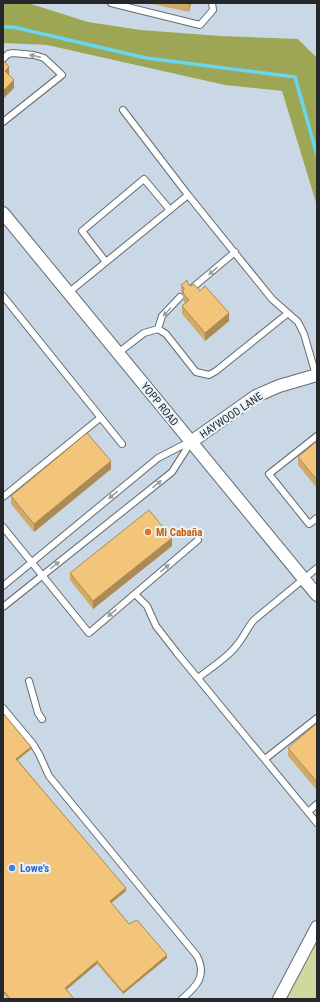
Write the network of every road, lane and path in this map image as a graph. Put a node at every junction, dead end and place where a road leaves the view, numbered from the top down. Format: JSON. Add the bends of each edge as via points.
{"nodes":[{"id":1,"x":111,"y":3,"type":"edge"},
{"id":2,"x":212,"y":3,"type":"edge"},
{"id":3,"x":3,"y":59,"type":"edge"},
{"id":4,"x":123,"y":110,"type":"dead end"},
{"id":5,"x":3,"y":122,"type":"edge"},
{"id":6,"x":188,"y":195,"type":"junction"},
{"id":7,"x":170,"y":210,"type":"junction"},
{"id":8,"x":3,"y":213,"type":"edge"},
{"id":9,"x":235,"y":252,"type":"junction"},
{"id":10,"x":106,"y":262,"type":"junction"},
{"id":11,"x":191,"y":289,"type":"edge"},
{"id":12,"x":68,"y":293,"type":"junction"},
{"id":13,"x":3,"y":296,"type":"edge"},
{"id":14,"x":180,"y":297,"type":"dead end"},
{"id":15,"x":287,"y":314,"type":"junction"},
{"id":16,"x":158,"y":329,"type":"junction"},
{"id":17,"x":118,"y":353,"type":"junction"},
{"id":18,"x":317,"y":375,"type":"edge"},
{"id":19,"x":100,"y":418,"type":"junction"},
{"id":20,"x":317,"y":436,"type":"edge"},
{"id":21,"x":191,"y":442,"type":"junction"},
{"id":22,"x":122,"y":444,"type":"dead end"},
{"id":23,"x":3,"y":497,"type":"edge"},
{"id":24,"x":317,"y":518,"type":"edge"},
{"id":25,"x":3,"y":527,"type":"edge"},
{"id":26,"x":198,"y":540,"type":"dead end"},
{"id":27,"x":32,"y":562,"type":"junction"},
{"id":28,"x":317,"y":568,"type":"edge"},
{"id":29,"x":42,"y":576,"type":"junction"},
{"id":30,"x":304,"y":579,"type":"junction"},
{"id":31,"x":3,"y":586,"type":"edge"},
{"id":32,"x":135,"y":594,"type":"junction"},
{"id":33,"x":317,"y":595,"type":"edge"},
{"id":34,"x":3,"y":607,"type":"edge"},
{"id":35,"x":198,"y":678,"type":"junction"},
{"id":36,"x":29,"y":681,"type":"dead end"},
{"id":37,"x":3,"y":708,"type":"edge"},
{"id":38,"x":317,"y":718,"type":"edge"},
{"id":39,"x":42,"y":719,"type":"dead end"},
{"id":40,"x":265,"y":759,"type":"junction"},
{"id":41,"x":317,"y":804,"type":"edge"},
{"id":42,"x":308,"y":812,"type":"junction"},
{"id":43,"x":317,"y":823,"type":"edge"},
{"id":44,"x":317,"y":927,"type":"edge"},
{"id":45,"x":182,"y":999,"type":"edge"},
{"id":46,"x":279,"y":999,"type":"edge"}],
"edges":[{"from":1,"to":2,"type":"lane","via":[[200,25],[213,10]]},
{"from":5,"to":3,"type":"lane","one_way":true,"via":[[62,75],[44,58],[34,55],[13,53]]},
{"from":4,"to":6,"type":"lane"},
{"from":6,"to":7,"type":"lane"},
{"from":6,"to":9,"type":"lane"},
{"from":7,"to":10,"type":"lane"},
{"from":7,"to":10,"type":"lane","via":[[144,179],[82,231]]},
{"from":8,"to":12,"type":"street","name":"YOPP ROAD"},
{"from":9,"to":11,"type":"lane","one_way":true},
{"from":9,"to":15,"type":"lane"},
{"from":10,"to":12,"type":"lane"},
{"from":12,"to":17,"type":"street","name":"YOPP ROAD"},
{"from":13,"to":19,"type":"lane"},
{"from":14,"to":16,"type":"lane","one_way":true,"via":[[162,316]]},
{"from":15,"to":16,"type":"lane","via":[[216,372],[209,374],[196,372],[166,334]]},
{"from":15,"to":18,"type":"lane","via":[[298,322],[304,334]]},
{"from":16,"to":17,"type":"lane","via":[[144,333]]},
{"from":17,"to":21,"type":"street","name":"YOPP ROAD"},
{"from":18,"to":21,"type":"street","name":"HAYWOOD LANE","via":[[256,396]]},
{"from":19,"to":22,"type":"lane"},
{"from":19,"to":23,"type":"lane"},
{"from":20,"to":24,"type":"lane","via":[[269,474],[308,524]]},
{"from":21,"to":27,"type":"lane","one_way":true,"via":[[158,458]]},
{"from":29,"to":21,"type":"lane","one_way":true,"via":[[172,472]]},
{"from":21,"to":30,"type":"street","name":"YOPP ROAD"},
{"from":25,"to":27,"type":"lane"},
{"from":32,"to":26,"type":"lane","one_way":true},
{"from":27,"to":29,"type":"lane"},
{"from":27,"to":31,"type":"lane"},
{"from":28,"to":30,"type":"lane"},
{"from":32,"to":29,"type":"lane","one_way":true,"via":[[89,633]]},
{"from":29,"to":34,"type":"lane"},
{"from":30,"to":33,"type":"street","name":"YOPP ROAD"},
{"from":30,"to":35,"type":"lane","via":[[254,620],[230,652]]},
{"from":32,"to":35,"type":"lane","via":[[147,606],[156,626]]},
{"from":35,"to":40,"type":"lane"},
{"from":36,"to":39,"type":"lane"},
{"from":37,"to":45,"type":"lane","via":[[33,744],[49,776],[197,956],[201,965],[199,982]]},
{"from":38,"to":40,"type":"lane"},
{"from":40,"to":42,"type":"lane"},
{"from":41,"to":42,"type":"lane"},
{"from":42,"to":43,"type":"lane"},
{"from":44,"to":46,"type":"street"}]}
